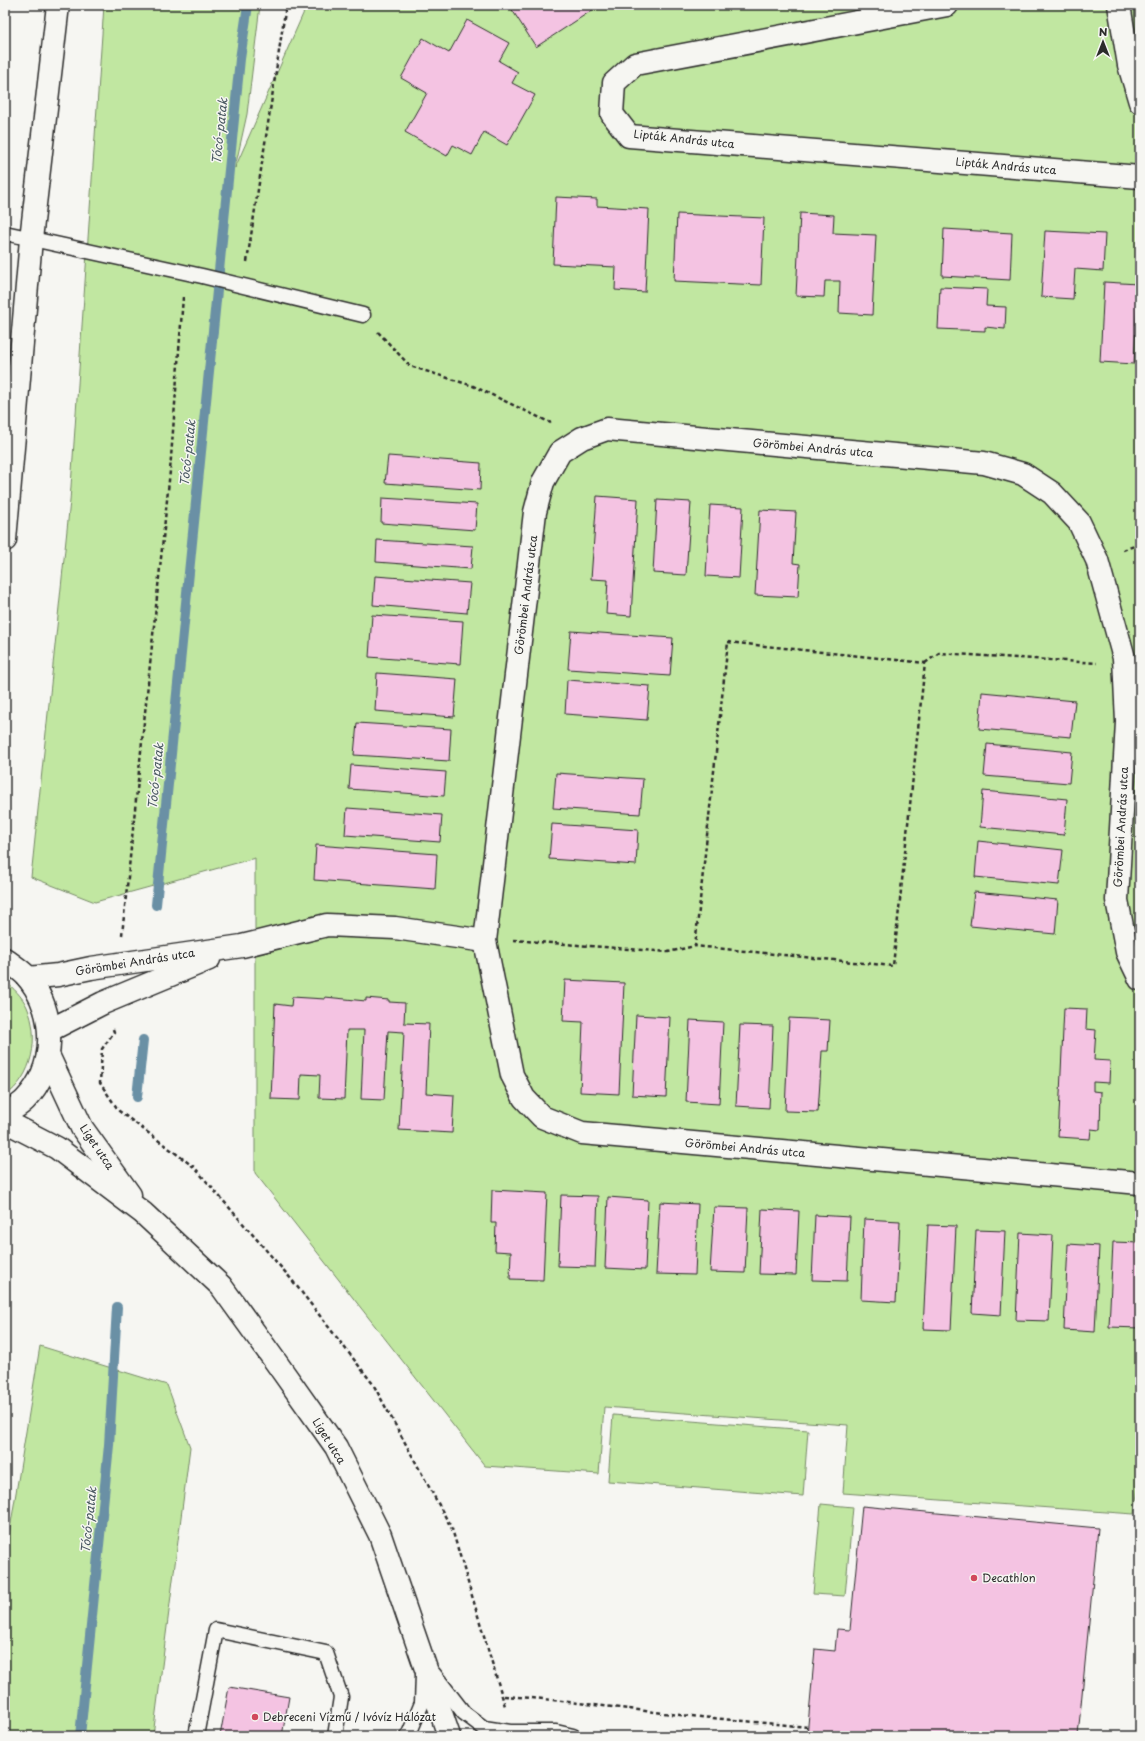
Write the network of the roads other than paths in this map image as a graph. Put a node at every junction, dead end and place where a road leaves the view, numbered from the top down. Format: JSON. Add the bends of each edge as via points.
{"nodes":[{"id":1,"x":58,"y":5,"type":"edge"},
{"id":2,"x":946,"y":5,"type":"edge"},
{"id":3,"x":1119,"y":5,"type":"edge"},
{"id":4,"x":1140,"y":102,"type":"edge"},
{"id":5,"x":1140,"y":177,"type":"edge"},
{"id":6,"x":5,"y":233,"type":"edge"},
{"id":7,"x":31,"y":239,"type":"junction"},
{"id":8,"x":363,"y":316,"type":"road end"},
{"id":9,"x":5,"y":540,"type":"edge"},
{"id":10,"x":485,"y":941,"type":"junction"},
{"id":11,"x":242,"y":946,"type":"junction"},
{"id":12,"x":5,"y":959,"type":"edge"},
{"id":13,"x":28,"y":978,"type":"junction"},
{"id":14,"x":1140,"y":979,"type":"edge"},
{"id":15,"x":50,"y":1030,"type":"junction"},
{"id":16,"x":48,"y":1055,"type":"junction"},
{"id":17,"x":5,"y":1115,"type":"edge"},
{"id":18,"x":5,"y":1121,"type":"edge"},
{"id":19,"x":1140,"y":1183,"type":"edge"},
{"id":20,"x":143,"y":1213,"type":"junction"},
{"id":21,"x":423,"y":1660,"type":"junction"},
{"id":22,"x":196,"y":1736,"type":"edge"},
{"id":23,"x":335,"y":1736,"type":"edge"},
{"id":24,"x":407,"y":1736,"type":"edge"},
{"id":25,"x":449,"y":1736,"type":"edge"},
{"id":26,"x":573,"y":1736,"type":"edge"}],
"edges":[{"from":1,"to":7,"type":"street"},
{"from":2,"to":5,"type":"street","name":"Lipták András utca","via":[[635,64],[614,83],[612,114],[629,136]]},
{"from":3,"to":4,"type":"street","via":[[1129,65]]},
{"from":6,"to":7,"type":"lane"},
{"from":7,"to":8,"type":"lane","via":[[202,276]]},
{"from":7,"to":9,"type":"street"},
{"from":10,"to":11,"type":"street","name":"Görömbei András utca","via":[[395,928],[327,925]]},
{"from":10,"to":14,"type":"street","name":"Görömbei András utca","via":[[535,512],[543,482],[560,452],[582,438],[607,429],[984,463],[1023,474],[1052,493],[1079,522],[1097,560],[1122,650],[1127,722],[1117,900],[1127,952]]},
{"from":10,"to":19,"type":"street","name":"Görömbei András utca","via":[[512,1075],[524,1098],[542,1117],[582,1133]]},
{"from":11,"to":13,"type":"street","name":"Görömbei András utca"},
{"from":11,"to":15,"type":"street","name":"Görömbei András utca","via":[[103,1003]]},
{"from":12,"to":13,"type":"street"},
{"from":13,"to":15,"type":"street","via":[[44,1004]]},
{"from":15,"to":16,"type":"street"},
{"from":16,"to":17,"type":"street","via":[[40,1080],[24,1100]]},
{"from":16,"to":20,"type":"street","name":"Liget utca","via":[[82,1128]]},
{"from":18,"to":20,"type":"street","name":"Liget utca","via":[[57,1148]]},
{"from":20,"to":21,"type":"street","name":"Liget utca","via":[[221,1286],[336,1446],[380,1535]]},
{"from":21,"to":24,"type":"lane","via":[[422,1703]]},
{"from":21,"to":25,"type":"street","name":"Liget utca"},
{"from":21,"to":26,"type":"lane","via":[[464,1713],[484,1728],[510,1732],[556,1732]]},
{"from":22,"to":23,"type":"lane","via":[[216,1630],[326,1653],[341,1697]]}]}
